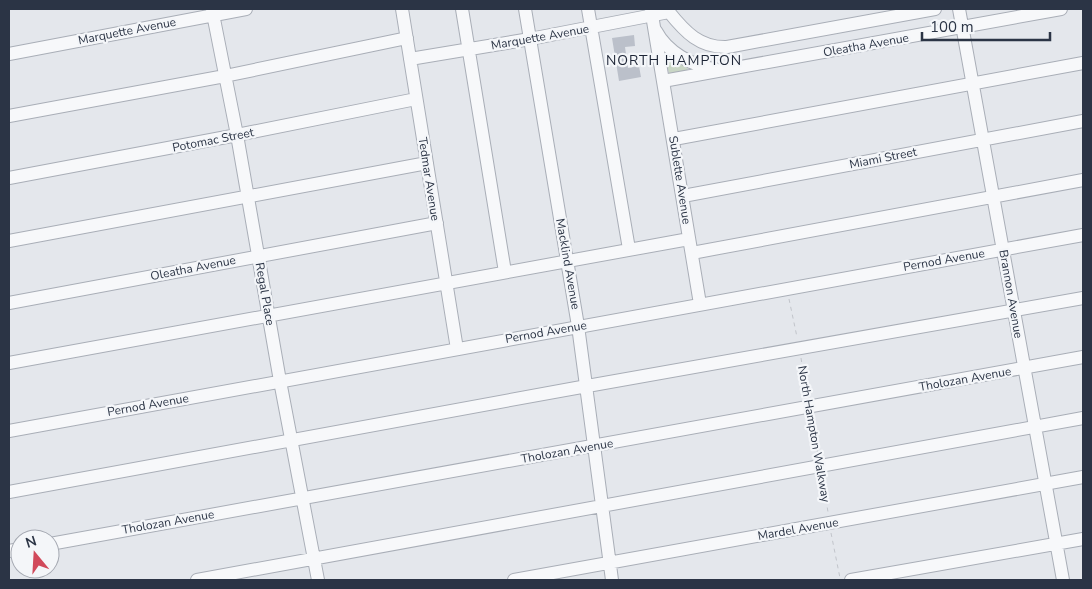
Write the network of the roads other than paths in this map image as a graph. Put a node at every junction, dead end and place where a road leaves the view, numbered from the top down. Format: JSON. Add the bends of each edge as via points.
{"nodes":[{"id":1,"x":246,"y":9,"type":"edge"},
{"id":2,"x":402,"y":9,"type":"edge"},
{"id":3,"x":462,"y":9,"type":"edge"},
{"id":4,"x":525,"y":9,"type":"edge"},
{"id":5,"x":588,"y":9,"type":"edge"},
{"id":6,"x":936,"y":9,"type":"edge"},
{"id":7,"x":959,"y":9,"type":"edge"},
{"id":8,"x":1061,"y":9,"type":"edge"},
{"id":9,"x":669,"y":10,"type":"edge"},
{"id":10,"x":212,"y":12,"type":"edge"},
{"id":11,"x":652,"y":17,"type":"edge"},
{"id":12,"x":591,"y":28,"type":"junction"},
{"id":13,"x":963,"y":28,"type":"junction"},
{"id":14,"x":407,"y":38,"type":"junction"},
{"id":15,"x":530,"y":39,"type":"junction"},
{"id":16,"x":661,"y":39,"type":"junction"},
{"id":17,"x":469,"y":48,"type":"junction"},
{"id":18,"x":9,"y":54,"type":"edge"},
{"id":19,"x":659,"y":56,"type":"junction"},
{"id":20,"x":410,"y":59,"type":"junction"},
{"id":21,"x":1083,"y":63,"type":"edge"},
{"id":22,"x":729,"y":69,"type":"junction"},
{"id":23,"x":225,"y":76,"type":"junction"},
{"id":24,"x":663,"y":81,"type":"junction"},
{"id":25,"x":973,"y":84,"type":"junction"},
{"id":26,"x":416,"y":99,"type":"junction"},
{"id":27,"x":9,"y":116,"type":"edge"},
{"id":28,"x":1083,"y":121,"type":"edge"},
{"id":29,"x":237,"y":135,"type":"junction"},
{"id":30,"x":674,"y":139,"type":"junction"},
{"id":31,"x":983,"y":139,"type":"junction"},
{"id":32,"x":427,"y":163,"type":"junction"},
{"id":33,"x":9,"y":178,"type":"edge"},
{"id":34,"x":1083,"y":180,"type":"edge"},
{"id":35,"x":248,"y":196,"type":"junction"},
{"id":36,"x":683,"y":196,"type":"junction"},
{"id":37,"x":993,"y":196,"type":"junction"},
{"id":38,"x":437,"y":223,"type":"junction"},
{"id":39,"x":1083,"y":235,"type":"edge"},
{"id":40,"x":689,"y":239,"type":"junction"},
{"id":41,"x":9,"y":241,"type":"edge"},
{"id":42,"x":629,"y":249,"type":"junction"},
{"id":43,"x":1003,"y":249,"type":"junction"},
{"id":44,"x":692,"y":253,"type":"junction"},
{"id":45,"x":258,"y":256,"type":"junction"},
{"id":46,"x":567,"y":261,"type":"junction"},
{"id":47,"x":505,"y":272,"type":"junction"},
{"id":48,"x":446,"y":283,"type":"junction"},
{"id":49,"x":1083,"y":298,"type":"edge"},
{"id":50,"x":9,"y":303,"type":"edge"},
{"id":51,"x":700,"y":304,"type":"junction"},
{"id":52,"x":1014,"y":310,"type":"junction"},
{"id":53,"x":269,"y":315,"type":"junction"},
{"id":54,"x":578,"y":326,"type":"junction"},
{"id":55,"x":457,"y":349,"type":"junction"},
{"id":56,"x":1083,"y":357,"type":"edge"},
{"id":57,"x":9,"y":363,"type":"edge"},
{"id":58,"x":1025,"y":368,"type":"junction"},
{"id":59,"x":280,"y":381,"type":"junction"},
{"id":60,"x":586,"y":386,"type":"junction"},
{"id":61,"x":1083,"y":418,"type":"edge"},
{"id":62,"x":1035,"y":426,"type":"junction"},
{"id":63,"x":9,"y":431,"type":"edge"},
{"id":64,"x":292,"y":440,"type":"junction"},
{"id":65,"x":594,"y":446,"type":"junction"},
{"id":66,"x":1083,"y":477,"type":"edge"},
{"id":67,"x":1046,"y":484,"type":"junction"},
{"id":68,"x":9,"y":492,"type":"edge"},
{"id":69,"x":303,"y":497,"type":"junction"},
{"id":70,"x":602,"y":505,"type":"junction"},
{"id":71,"x":1083,"y":539,"type":"edge"},
{"id":72,"x":60,"y":542,"type":"edge"},
{"id":73,"x":1056,"y":544,"type":"junction"},
{"id":74,"x":314,"y":559,"type":"junction"},
{"id":75,"x":610,"y":562,"type":"junction"},
{"id":76,"x":197,"y":580,"type":"edge"},
{"id":77,"x":318,"y":580,"type":"edge"},
{"id":78,"x":514,"y":580,"type":"edge"},
{"id":79,"x":612,"y":580,"type":"edge"},
{"id":80,"x":852,"y":580,"type":"edge"},
{"id":81,"x":1063,"y":580,"type":"edge"}],
"edges":[{"from":1,"to":10,"type":"street","name":"Marquette Avenue"},
{"from":2,"to":14,"type":"street","name":"Tedmar Avenue"},
{"from":3,"to":17,"type":"street"},
{"from":4,"to":15,"type":"street","name":"Macklind Avenue"},
{"from":5,"to":12,"type":"street"},
{"from":6,"to":9,"type":"street","name":"Oleatha Avenue","via":[[727,48],[697,41]]},
{"from":7,"to":13,"type":"street","name":"Brannon Avenue"},
{"from":8,"to":13,"type":"street","name":"Oleatha Avenue"},
{"from":9,"to":11,"type":"street","name":"Marquette Avenue"},
{"from":9,"to":16,"type":"street","name":"Sublette Avenue"},
{"from":10,"to":18,"type":"street","name":"Marquette Avenue"},
{"from":10,"to":23,"type":"street","name":"Regal Place"},
{"from":11,"to":12,"type":"street","name":"Marquette Avenue"},
{"from":11,"to":16,"type":"street","name":"Oleatha Avenue"},
{"from":11,"to":19,"type":"street","name":"Sublette Avenue"},
{"from":12,"to":15,"type":"street","name":"Marquette Avenue"},
{"from":12,"to":42,"type":"street"},
{"from":13,"to":22,"type":"street","name":"Oleatha Avenue"},
{"from":13,"to":25,"type":"street","name":"Brannon Avenue"},
{"from":14,"to":20,"type":"street","name":"Tedmar Avenue"},
{"from":14,"to":23,"type":"street"},
{"from":15,"to":17,"type":"street","name":"Marquette Avenue"},
{"from":15,"to":46,"type":"street","name":"Macklind Avenue"},
{"from":16,"to":19,"type":"street","name":"Sublette Avenue"},
{"from":16,"to":22,"type":"street","name":"Oleatha Avenue","via":[[679,56],[697,64]]},
{"from":17,"to":20,"type":"street","name":"Marquette Avenue"},
{"from":17,"to":47,"type":"street"},
{"from":19,"to":24,"type":"street","name":"Sublette Avenue"},
{"from":20,"to":26,"type":"street","name":"Tedmar Avenue"},
{"from":21,"to":25,"type":"street"},
{"from":22,"to":24,"type":"street","name":"Oleatha Avenue"},
{"from":23,"to":27,"type":"street"},
{"from":23,"to":29,"type":"street","name":"Regal Place"},
{"from":24,"to":30,"type":"street","name":"Sublette Avenue"},
{"from":25,"to":30,"type":"street"},
{"from":25,"to":31,"type":"street","name":"Brannon Avenue"},
{"from":26,"to":29,"type":"street","name":"Potomac Street"},
{"from":26,"to":32,"type":"street","name":"Tedmar Avenue"},
{"from":28,"to":31,"type":"street","name":"Miami Street"},
{"from":29,"to":33,"type":"street","name":"Potomac Street"},
{"from":29,"to":35,"type":"street","name":"Regal Place"},
{"from":30,"to":36,"type":"street","name":"Sublette Avenue"},
{"from":31,"to":36,"type":"street","name":"Miami Street"},
{"from":31,"to":37,"type":"street","name":"Brannon Avenue"},
{"from":32,"to":35,"type":"street"},
{"from":32,"to":38,"type":"street","name":"Tedmar Avenue"},
{"from":34,"to":37,"type":"street"},
{"from":35,"to":41,"type":"street"},
{"from":35,"to":45,"type":"street","name":"Regal Place"},
{"from":36,"to":40,"type":"street","name":"Sublette Avenue"},
{"from":37,"to":43,"type":"street","name":"Brannon Avenue"},
{"from":37,"to":44,"type":"street"},
{"from":38,"to":45,"type":"street","name":"Oleatha Avenue"},
{"from":38,"to":48,"type":"street","name":"Tedmar Avenue"},
{"from":39,"to":43,"type":"street","name":"Pernod Avenue"},
{"from":40,"to":42,"type":"street"},
{"from":40,"to":44,"type":"street","name":"Sublette Avenue"},
{"from":42,"to":46,"type":"street"},
{"from":43,"to":51,"type":"street","name":"Pernod Avenue"},
{"from":43,"to":52,"type":"street","name":"Brannon Avenue"},
{"from":44,"to":51,"type":"street","name":"Sublette Avenue"},
{"from":45,"to":50,"type":"street","name":"Oleatha Avenue"},
{"from":45,"to":53,"type":"street","name":"Regal Place"},
{"from":46,"to":47,"type":"street"},
{"from":46,"to":54,"type":"street","name":"Macklind Avenue"},
{"from":47,"to":48,"type":"street"},
{"from":48,"to":53,"type":"street"},
{"from":48,"to":55,"type":"street","name":"Tedmar Avenue"},
{"from":49,"to":52,"type":"street"},
{"from":51,"to":54,"type":"street","name":"Pernod Avenue"},
{"from":52,"to":58,"type":"street","name":"Brannon Avenue"},
{"from":52,"to":60,"type":"street"},
{"from":53,"to":57,"type":"street"},
{"from":53,"to":59,"type":"street","name":"Regal Place"},
{"from":54,"to":55,"type":"street","name":"Pernod Avenue"},
{"from":54,"to":60,"type":"street","name":"Macklind Avenue"},
{"from":55,"to":59,"type":"street","name":"Pernod Avenue"},
{"from":56,"to":58,"type":"street","name":"Tholozan Avenue"},
{"from":58,"to":62,"type":"street","name":"Brannon Avenue"},
{"from":58,"to":65,"type":"street","name":"Tholozan Avenue"},
{"from":59,"to":63,"type":"street","name":"Pernod Avenue"},
{"from":59,"to":64,"type":"street","name":"Regal Place"},
{"from":60,"to":64,"type":"street"},
{"from":60,"to":65,"type":"street","name":"Macklind Avenue"},
{"from":61,"to":62,"type":"street"},
{"from":62,"to":67,"type":"street","name":"Brannon Avenue"},
{"from":62,"to":70,"type":"street"},
{"from":64,"to":68,"type":"street"},
{"from":64,"to":69,"type":"street","name":"Regal Place"},
{"from":65,"to":69,"type":"street","name":"Tholozan Avenue"},
{"from":65,"to":70,"type":"street","name":"Macklind Avenue"},
{"from":66,"to":67,"type":"street","name":"Mardel Avenue"},
{"from":67,"to":73,"type":"street","name":"Brannon Avenue"},
{"from":67,"to":75,"type":"street","name":"Mardel Avenue"},
{"from":69,"to":72,"type":"street","name":"Tholozan Avenue"},
{"from":69,"to":74,"type":"street","name":"Regal Place"},
{"from":70,"to":74,"type":"street"},
{"from":70,"to":75,"type":"street","name":"Macklind Avenue"},
{"from":71,"to":73,"type":"street"},
{"from":73,"to":80,"type":"street"},
{"from":73,"to":81,"type":"street","name":"Brannon Avenue"},
{"from":74,"to":76,"type":"street"},
{"from":74,"to":77,"type":"street","name":"Regal Place"},
{"from":75,"to":78,"type":"street","name":"Mardel Avenue"},
{"from":75,"to":79,"type":"street","name":"Macklind Avenue"}]}
